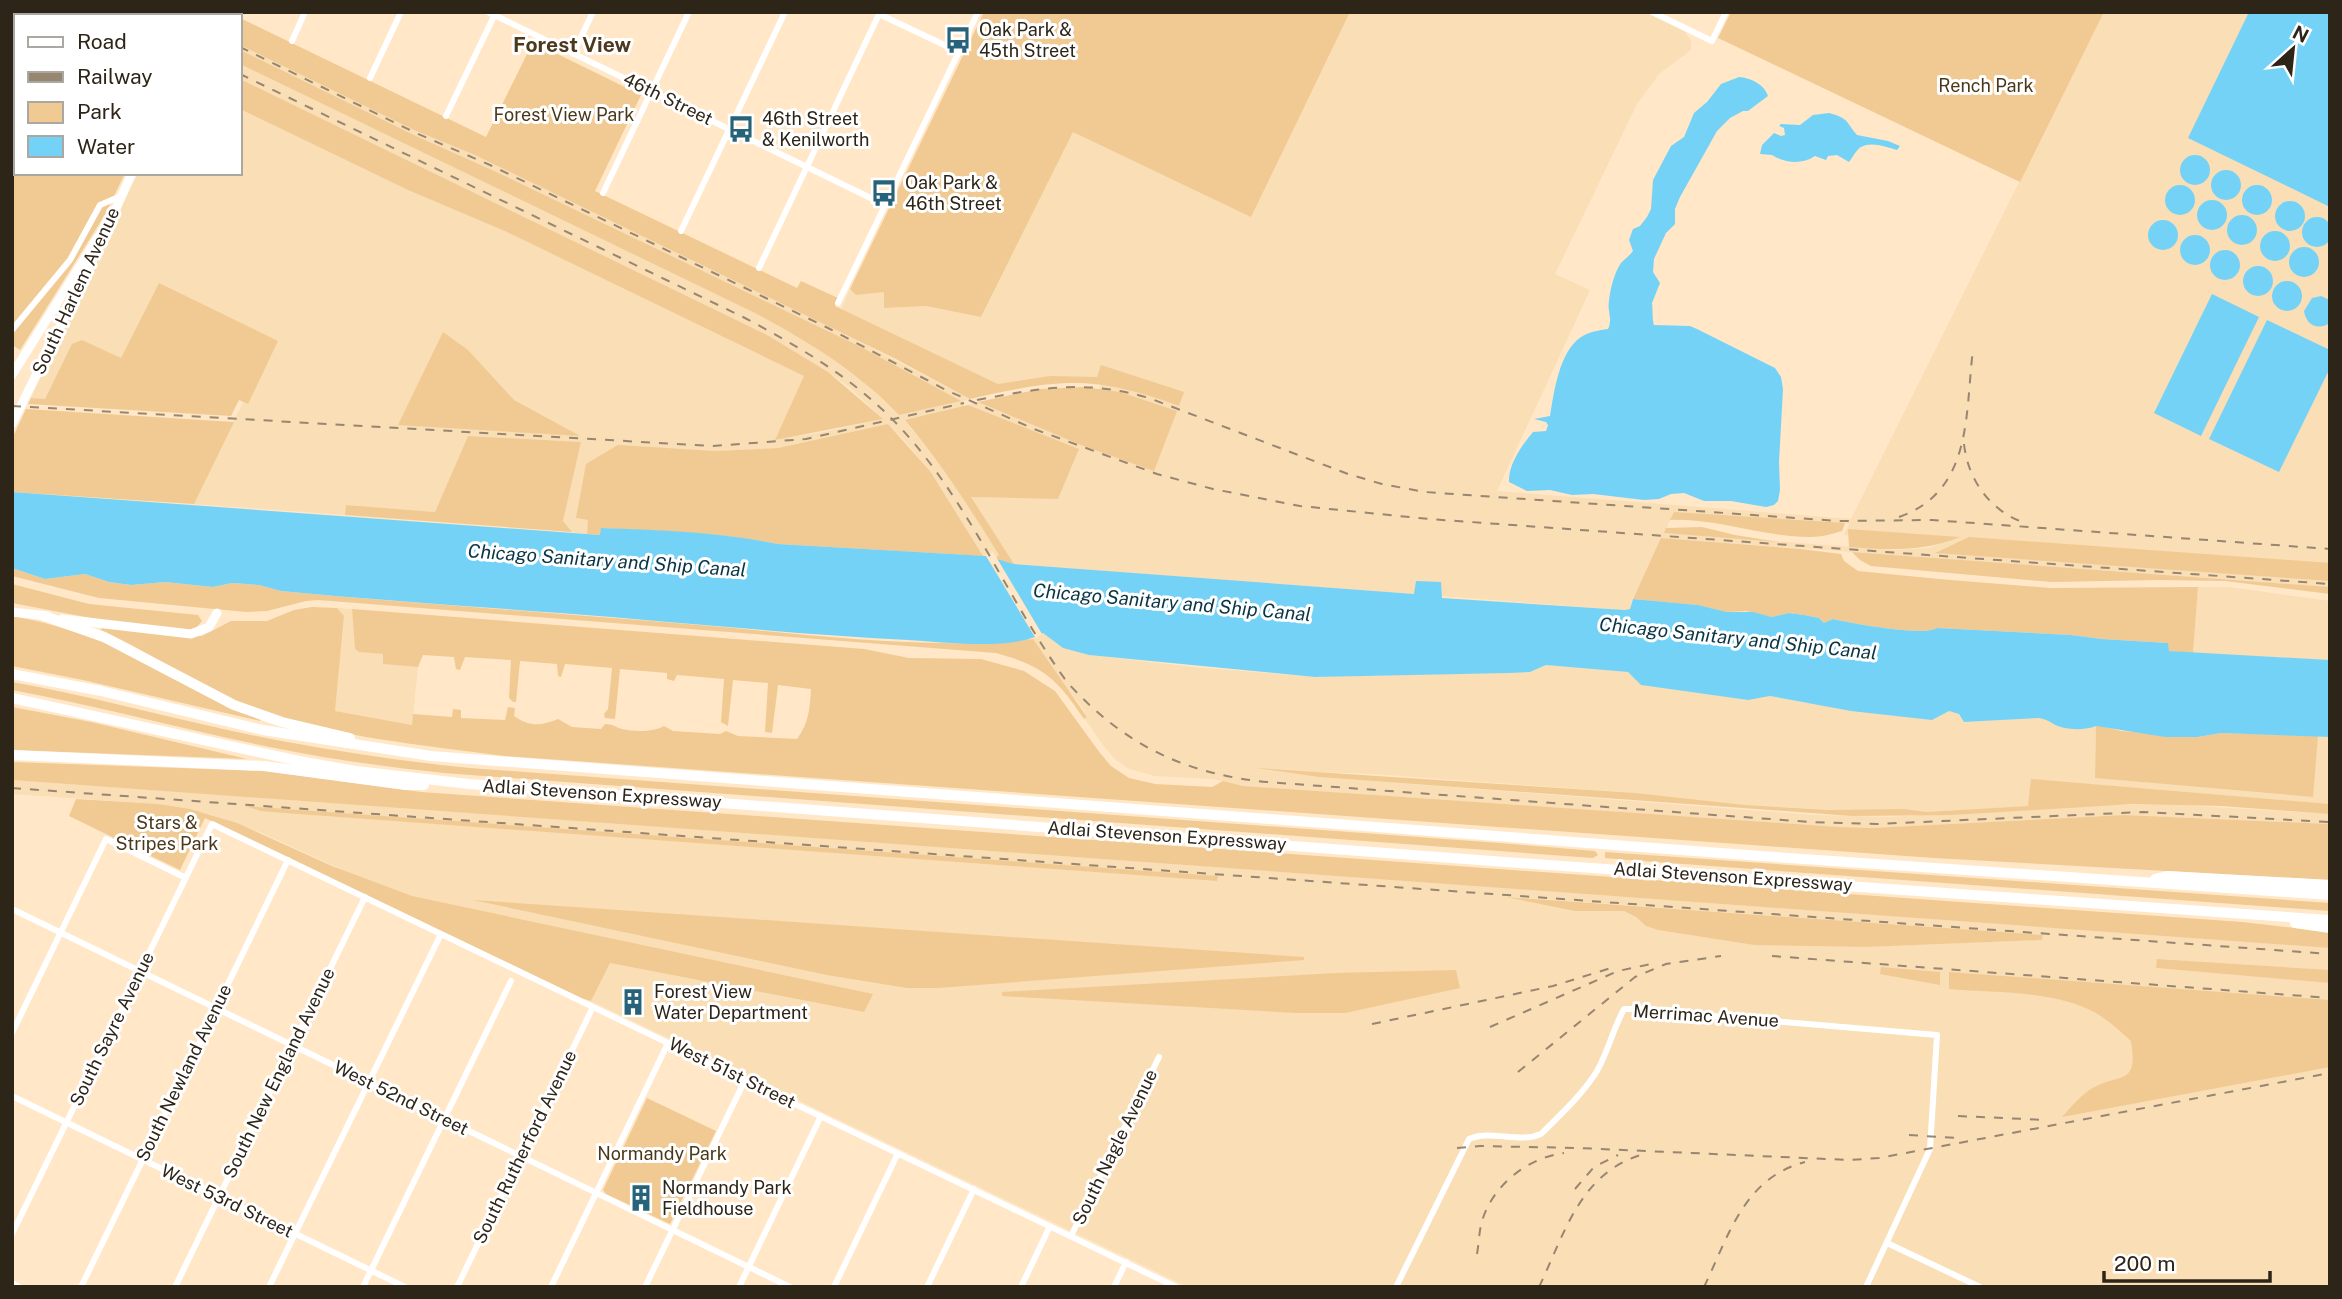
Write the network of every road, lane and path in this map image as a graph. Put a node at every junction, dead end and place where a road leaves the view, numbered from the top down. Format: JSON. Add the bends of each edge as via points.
{"nodes":[{"id":1,"x":305,"y":12,"type":"edge"},
{"id":2,"x":401,"y":12,"type":"edge"},
{"id":3,"x":593,"y":12,"type":"edge"},
{"id":4,"x":689,"y":12,"type":"edge"},
{"id":5,"x":785,"y":12,"type":"edge"},
{"id":6,"x":978,"y":12,"type":"edge"},
{"id":7,"x":1653,"y":12,"type":"edge"},
{"id":8,"x":1726,"y":12,"type":"edge"},
{"id":9,"x":493,"y":13,"type":"edge"},
{"id":10,"x":879,"y":13,"type":"edge"},
{"id":11,"x":292,"y":41,"type":"dead end"},
{"id":12,"x":959,"y":52,"type":"junction"},
{"id":13,"x":573,"y":54,"type":"junction"},
{"id":14,"x":370,"y":78,"type":"dead end"},
{"id":15,"x":651,"y":91,"type":"junction"},
{"id":16,"x":446,"y":116,"type":"dead end"},
{"id":17,"x":729,"y":129,"type":"junction"},
{"id":18,"x":807,"y":167,"type":"junction"},
{"id":19,"x":131,"y":175,"type":"edge"},
{"id":20,"x":603,"y":193,"type":"dead end"},
{"id":21,"x":121,"y":196,"type":"junction"},
{"id":22,"x":885,"y":205,"type":"junction"},
{"id":23,"x":681,"y":231,"type":"dead end"},
{"id":24,"x":759,"y":268,"type":"dead end"},
{"id":25,"x":838,"y":303,"type":"dead end"},
{"id":26,"x":12,"y":330,"type":"edge"},
{"id":27,"x":12,"y":375,"type":"edge"},
{"id":28,"x":12,"y":424,"type":"edge"},
{"id":29,"x":12,"y":612,"type":"edge"},
{"id":30,"x":217,"y":613,"type":"dead end"},
{"id":31,"x":44,"y":616,"type":"junction"},
{"id":32,"x":12,"y":674,"type":"edge"},
{"id":33,"x":12,"y":698,"type":"edge"},
{"id":34,"x":12,"y":755,"type":"edge"},
{"id":35,"x":431,"y":756,"type":"junction"},
{"id":36,"x":469,"y":784,"type":"junction"},
{"id":37,"x":212,"y":824,"type":"joint"},
{"id":38,"x":288,"y":860,"type":"junction"},
{"id":39,"x":186,"y":878,"type":"junction"},
{"id":40,"x":2144,"y":882,"type":"junction"},
{"id":41,"x":2330,"y":885,"type":"edge"},
{"id":42,"x":2330,"y":895,"type":"edge"},
{"id":43,"x":365,"y":897,"type":"junction"},
{"id":44,"x":12,"y":909,"type":"edge"},
{"id":45,"x":2269,"y":915,"type":"junction"},
{"id":46,"x":2330,"y":920,"type":"edge"},
{"id":47,"x":2330,"y":928,"type":"edge"},
{"id":48,"x":61,"y":933,"type":"junction"},
{"id":49,"x":441,"y":934,"type":"junction"},
{"id":50,"x":140,"y":972,"type":"junction"},
{"id":51,"x":511,"y":981,"type":"dead end"},
{"id":52,"x":593,"y":1007,"type":"junction"},
{"id":53,"x":215,"y":1008,"type":"junction"},
{"id":54,"x":12,"y":1033,"type":"edge"},
{"id":55,"x":668,"y":1043,"type":"junction"},
{"id":56,"x":293,"y":1046,"type":"junction"},
{"id":57,"x":1159,"y":1058,"type":"dead end"},
{"id":58,"x":745,"y":1080,"type":"junction"},
{"id":59,"x":368,"y":1082,"type":"junction"},
{"id":60,"x":12,"y":1096,"type":"edge"},
{"id":61,"x":821,"y":1116,"type":"junction"},
{"id":62,"x":444,"y":1119,"type":"junction"},
{"id":63,"x":66,"y":1123,"type":"junction"},
{"id":64,"x":898,"y":1153,"type":"junction"},
{"id":65,"x":520,"y":1156,"type":"junction"},
{"id":66,"x":142,"y":1160,"type":"junction"},
{"id":67,"x":974,"y":1189,"type":"junction"},
{"id":68,"x":596,"y":1193,"type":"junction"},
{"id":69,"x":219,"y":1196,"type":"junction"},
{"id":70,"x":1050,"y":1226,"type":"junction"},
{"id":71,"x":673,"y":1230,"type":"junction"},
{"id":72,"x":295,"y":1233,"type":"junction"},
{"id":73,"x":12,"y":1234,"type":"edge"},
{"id":74,"x":1071,"y":1236,"type":"junction"},
{"id":75,"x":1887,"y":1243,"type":"junction"},
{"id":76,"x":1126,"y":1262,"type":"junction"},
{"id":77,"x":749,"y":1267,"type":"junction"},
{"id":78,"x":371,"y":1270,"type":"junction"},
{"id":79,"x":12,"y":1283,"type":"edge"},
{"id":80,"x":19,"y":1287,"type":"edge"},
{"id":81,"x":81,"y":1287,"type":"edge"},
{"id":82,"x":175,"y":1287,"type":"edge"},
{"id":83,"x":269,"y":1287,"type":"edge"},
{"id":84,"x":363,"y":1287,"type":"edge"},
{"id":85,"x":405,"y":1287,"type":"edge"},
{"id":86,"x":457,"y":1287,"type":"edge"},
{"id":87,"x":551,"y":1287,"type":"edge"},
{"id":88,"x":645,"y":1287,"type":"edge"},
{"id":89,"x":739,"y":1287,"type":"edge"},
{"id":90,"x":790,"y":1287,"type":"edge"},
{"id":91,"x":834,"y":1287,"type":"edge"},
{"id":92,"x":927,"y":1287,"type":"edge"},
{"id":93,"x":1021,"y":1287,"type":"edge"},
{"id":94,"x":1114,"y":1287,"type":"edge"},
{"id":95,"x":1176,"y":1287,"type":"edge"},
{"id":96,"x":1396,"y":1287,"type":"edge"},
{"id":97,"x":1866,"y":1287,"type":"edge"},
{"id":98,"x":1980,"y":1287,"type":"edge"}],
"edges":[{"from":1,"to":11,"type":"street"},
{"from":2,"to":14,"type":"street"},
{"from":3,"to":13,"type":"street"},
{"from":4,"to":15,"type":"street"},
{"from":5,"to":17,"type":"street"},
{"from":6,"to":12,"type":"street"},
{"from":7,"to":8,"type":"street","via":[[1712,41]]},
{"from":9,"to":13,"type":"street","name":"46th Street"},
{"from":9,"to":16,"type":"street"},
{"from":10,"to":12,"type":"street"},
{"from":10,"to":18,"type":"street"},
{"from":12,"to":22,"type":"street"},
{"from":13,"to":15,"type":"street","name":"46th Street"},
{"from":15,"to":17,"type":"street","name":"46th Street"},
{"from":15,"to":20,"type":"street"},
{"from":17,"to":18,"type":"street","name":"46th Street"},
{"from":17,"to":23,"type":"street"},
{"from":18,"to":22,"type":"street","name":"46th Street"},
{"from":18,"to":24,"type":"street"},
{"from":19,"to":21,"type":"main road","name":"South Harlem Avenue"},
{"from":21,"to":26,"type":"street","via":[[100,205],[70,260]]},
{"from":21,"to":27,"type":"main road","name":"South Harlem Avenue"},
{"from":21,"to":28,"type":"main road","name":"South Harlem Avenue"},
{"from":22,"to":25,"type":"street"},
{"from":29,"to":31,"type":"main road"},
{"from":30,"to":31,"type":"main road","via":[[209,627],[191,634]]},
{"from":31,"to":35,"type":"highway","via":[[104,637],[258,715]]},
{"from":32,"to":35,"type":"highway","name":"Adlai Stevenson Expressway","via":[[263,730]]},
{"from":33,"to":36,"type":"highway","name":"Adlai Stevenson Expressway","via":[[299,761]]},
{"from":34,"to":36,"type":"highway","via":[[220,762],[406,785]]},
{"from":35,"to":40,"type":"highway","name":"Adlai Stevenson Expressway"},
{"from":36,"to":45,"type":"highway","name":"Adlai Stevenson Expressway"},
{"from":37,"to":38,"type":"street","name":"West 51st Street"},
{"from":37,"to":39,"type":"street","name":"South Sayre Avenue"},
{"from":38,"to":43,"type":"street","name":"West 51st Street"},
{"from":38,"to":53,"type":"street","name":"South Newland Avenue"},
{"from":39,"to":48,"type":"street","via":[[106,839]]},
{"from":39,"to":50,"type":"street","name":"South Sayre Avenue"},
{"from":40,"to":41,"type":"highway","via":[[2167,876]]},
{"from":40,"to":42,"type":"highway","name":"Adlai Stevenson Expressway"},
{"from":43,"to":49,"type":"street","name":"West 51st Street"},
{"from":43,"to":56,"type":"street","name":"South New England Avenue"},
{"from":44,"to":48,"type":"street","name":"West 52nd Street"},
{"from":45,"to":46,"type":"highway","name":"Adlai Stevenson Expressway"},
{"from":45,"to":47,"type":"highway"},
{"from":48,"to":50,"type":"street","name":"West 52nd Street"},
{"from":48,"to":54,"type":"street"},
{"from":49,"to":52,"type":"street","name":"West 51st Street"},
{"from":49,"to":59,"type":"street"},
{"from":50,"to":53,"type":"street","name":"West 52nd Street"},
{"from":50,"to":63,"type":"street","name":"South Sayre Avenue"},
{"from":51,"to":62,"type":"street"},
{"from":52,"to":55,"type":"street","name":"West 51st Street"},
{"from":52,"to":65,"type":"street","name":"South Rutherford Avenue"},
{"from":53,"to":56,"type":"street","name":"West 52nd Street"},
{"from":53,"to":66,"type":"street","name":"South Newland Avenue"},
{"from":55,"to":58,"type":"street","name":"West 51st Street"},
{"from":55,"to":68,"type":"street"},
{"from":56,"to":59,"type":"street","name":"West 52nd Street"},
{"from":56,"to":69,"type":"street","name":"South New England Avenue"},
{"from":57,"to":74,"type":"street","name":"South Nagle Avenue"},
{"from":58,"to":61,"type":"street","name":"West 51st Street"},
{"from":58,"to":71,"type":"street"},
{"from":59,"to":62,"type":"street","name":"West 52nd Street"},
{"from":59,"to":72,"type":"street"},
{"from":60,"to":63,"type":"street","name":"West 53rd Street"},
{"from":61,"to":64,"type":"street","name":"West 51st Street"},
{"from":61,"to":77,"type":"street"},
{"from":62,"to":65,"type":"street","name":"West 52nd Street"},
{"from":62,"to":78,"type":"street"},
{"from":63,"to":66,"type":"street","name":"West 53rd Street"},
{"from":63,"to":73,"type":"street","name":"South Sayre Avenue"},
{"from":64,"to":67,"type":"street","name":"West 51st Street"},
{"from":64,"to":91,"type":"street"},
{"from":65,"to":68,"type":"street","name":"West 52nd Street"},
{"from":65,"to":86,"type":"street","name":"South Rutherford Avenue"},
{"from":66,"to":69,"type":"street","name":"West 53rd Street"},
{"from":66,"to":81,"type":"street","name":"South Newland Avenue"},
{"from":67,"to":70,"type":"street","name":"West 51st Street"},
{"from":67,"to":92,"type":"street"},
{"from":68,"to":71,"type":"street","name":"West 52nd Street"},
{"from":68,"to":87,"type":"street"},
{"from":69,"to":72,"type":"street","name":"West 53rd Street"},
{"from":69,"to":82,"type":"street","name":"South New England Avenue"},
{"from":70,"to":74,"type":"street","name":"West 51st Street"},
{"from":70,"to":93,"type":"street","name":"South Nagle Avenue"},
{"from":71,"to":77,"type":"street","name":"West 52nd Street"},
{"from":71,"to":88,"type":"street"},
{"from":72,"to":78,"type":"street","name":"West 53rd Street"},
{"from":72,"to":83,"type":"street"},
{"from":74,"to":76,"type":"street","name":"West 51st Street"},
{"from":75,"to":96,"type":"street","name":"Merrimac Avenue","via":[[1930,1149],[1937,1035],[1624,1009],[1592,1078],[1541,1134],[1469,1139]]},
{"from":75,"to":97,"type":"street"},
{"from":75,"to":98,"type":"street"},
{"from":76,"to":94,"type":"street"},
{"from":76,"to":95,"type":"street","name":"West 51st Street"},
{"from":77,"to":89,"type":"street"},
{"from":77,"to":90,"type":"street","name":"West 52nd Street"},
{"from":78,"to":84,"type":"street"},
{"from":78,"to":85,"type":"street","name":"West 53rd Street"},
{"from":79,"to":80,"type":"street"}]}
